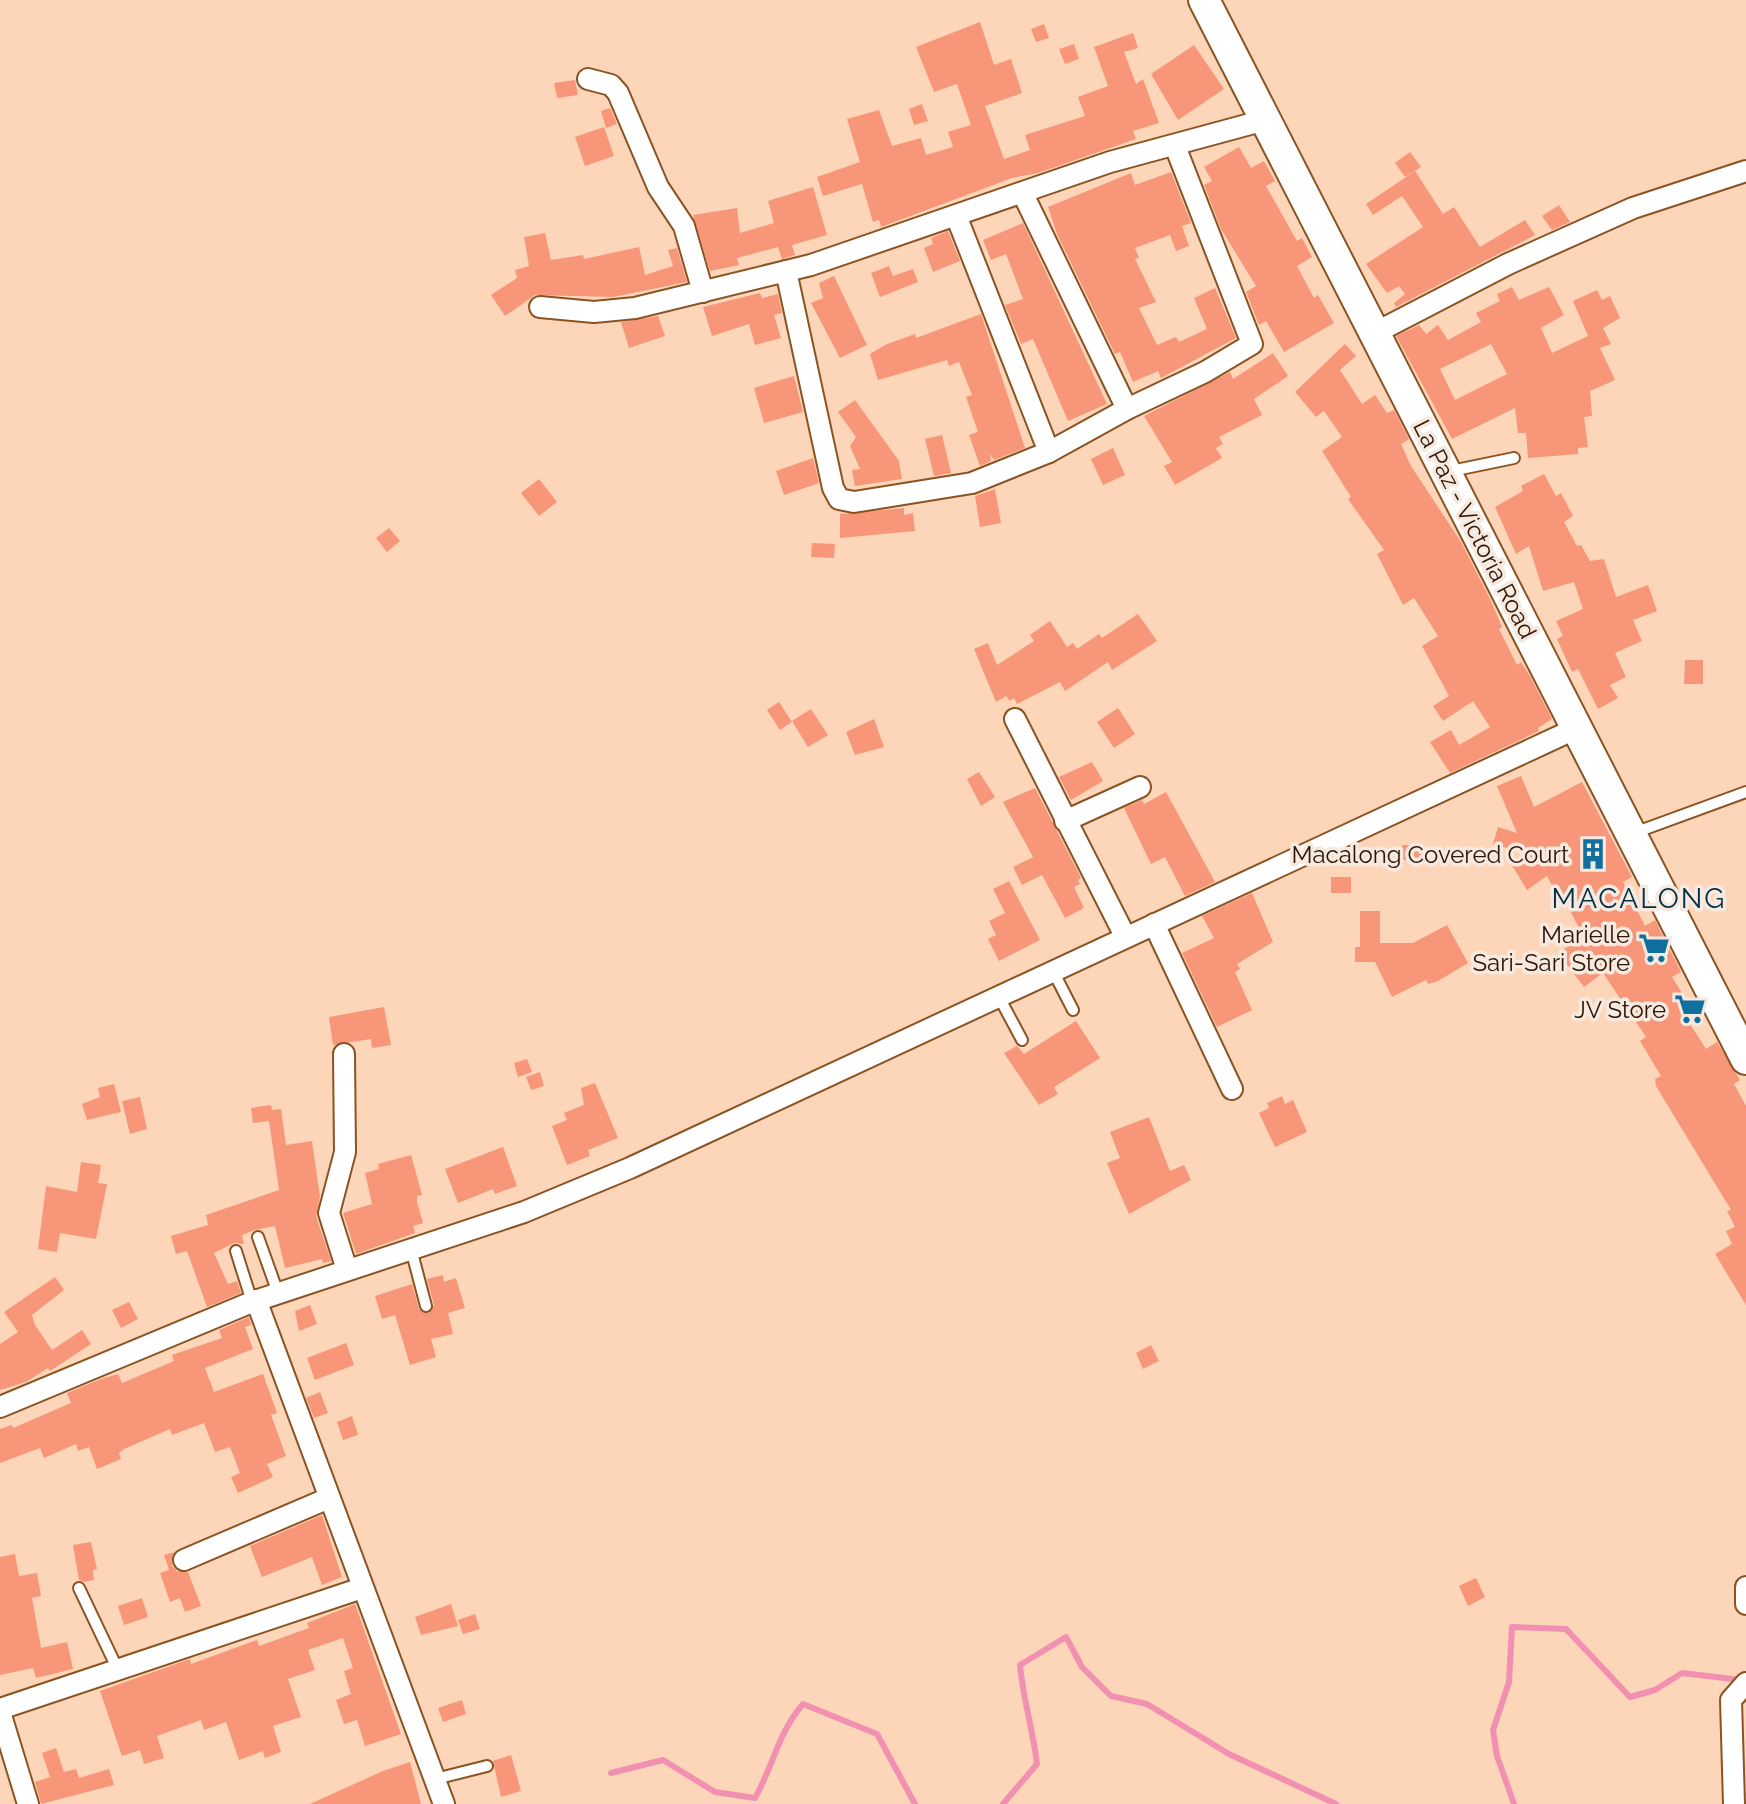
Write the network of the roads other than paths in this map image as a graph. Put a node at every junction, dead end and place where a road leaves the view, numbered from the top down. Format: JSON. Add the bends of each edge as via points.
{"nodes":[{"id":1,"x":1204,"y":0,"type":"edge"},
{"id":2,"x":588,"y":79,"type":"dead end"},
{"id":3,"x":1265,"y":120,"type":"junction"},
{"id":4,"x":1175,"y":146,"type":"junction"},
{"id":5,"x":1746,"y":171,"type":"edge"},
{"id":6,"x":1023,"y":194,"type":"junction"},
{"id":7,"x":957,"y":218,"type":"junction"},
{"id":8,"x":786,"y":271,"type":"junction"},
{"id":9,"x":703,"y":292,"type":"junction"},
{"id":10,"x":540,"y":307,"type":"dead end"},
{"id":11,"x":1373,"y":334,"type":"junction"},
{"id":12,"x":1127,"y":409,"type":"junction"},
{"id":13,"x":1049,"y":452,"type":"junction"},
{"id":14,"x":1514,"y":458,"type":"dead end"},
{"id":15,"x":1445,"y":472,"type":"junction"},
{"id":16,"x":1015,"y":719,"type":"dead end"},
{"id":17,"x":1577,"y":728,"type":"junction"},
{"id":18,"x":1140,"y":787,"type":"dead end"},
{"id":19,"x":1746,"y":792,"type":"edge"},
{"id":20,"x":1065,"y":821,"type":"junction"},
{"id":21,"x":1632,"y":834,"type":"junction"},
{"id":22,"x":1154,"y":924,"type":"junction"},
{"id":23,"x":1125,"y":936,"type":"junction"},
{"id":24,"x":1053,"y":971,"type":"junction"},
{"id":25,"x":999,"y":997,"type":"junction"},
{"id":26,"x":1073,"y":1010,"type":"dead end"},
{"id":27,"x":1022,"y":1040,"type":"dead end"},
{"id":28,"x":344,"y":1054,"type":"dead end"},
{"id":29,"x":1746,"y":1059,"type":"edge"},
{"id":30,"x":1232,"y":1089,"type":"dead end"},
{"id":31,"x":258,"y":1237,"type":"dead end"},
{"id":32,"x":411,"y":1249,"type":"junction"},
{"id":33,"x":236,"y":1251,"type":"dead end"},
{"id":34,"x":347,"y":1270,"type":"junction"},
{"id":35,"x":278,"y":1293,"type":"junction"},
{"id":36,"x":254,"y":1301,"type":"junction"},
{"id":37,"x":426,"y":1306,"type":"dead end"},
{"id":38,"x":0,"y":1407,"type":"edge"},
{"id":39,"x":329,"y":1498,"type":"junction"},
{"id":40,"x":184,"y":1560,"type":"dead end"},
{"id":41,"x":1746,"y":1587,"type":"edge"},
{"id":42,"x":79,"y":1588,"type":"dead end"},
{"id":43,"x":362,"y":1588,"type":"junction"},
{"id":44,"x":1746,"y":1604,"type":"edge"},
{"id":45,"x":118,"y":1670,"type":"junction"},
{"id":46,"x":1746,"y":1683,"type":"edge"},
{"id":47,"x":0,"y":1710,"type":"edge"},
{"id":48,"x":487,"y":1766,"type":"dead end"},
{"id":49,"x":435,"y":1779,"type":"junction"},
{"id":50,"x":28,"y":1804,"type":"edge"},
{"id":51,"x":444,"y":1804,"type":"edge"},
{"id":52,"x":1734,"y":1804,"type":"edge"}],
"edges":[{"from":1,"to":3,"type":"main road","name":"La Paz - Victoria Road"},
{"from":2,"to":9,"type":"street","via":[[611,85],[618,93],[658,187],[684,226]]},
{"from":3,"to":4,"type":"street"},
{"from":3,"to":11,"type":"main road","name":"La Paz - Victoria Road"},
{"from":4,"to":6,"type":"street"},
{"from":4,"to":12,"type":"street","via":[[1252,344]]},
{"from":5,"to":11,"type":"street","via":[[1607,219]]},
{"from":6,"to":7,"type":"street"},
{"from":6,"to":12,"type":"street"},
{"from":7,"to":8,"type":"street"},
{"from":7,"to":13,"type":"street"},
{"from":8,"to":9,"type":"street"},
{"from":8,"to":13,"type":"street","via":[[839,499],[854,502],[951,489]]},
{"from":9,"to":10,"type":"street","via":[[615,311]]},
{"from":11,"to":15,"type":"main road","name":"La Paz - Victoria Road"},
{"from":12,"to":13,"type":"street"},
{"from":14,"to":15,"type":"lane"},
{"from":15,"to":17,"type":"main road","name":"La Paz - Victoria Road"},
{"from":16,"to":20,"type":"street"},
{"from":17,"to":21,"type":"main road","name":"La Paz - Victoria Road"},
{"from":17,"to":22,"type":"street"},
{"from":18,"to":20,"type":"street"},
{"from":19,"to":21,"type":"lane"},
{"from":20,"to":23,"type":"street"},
{"from":21,"to":29,"type":"main road","name":"La Paz - Victoria Road"},
{"from":22,"to":23,"type":"street"},
{"from":22,"to":30,"type":"street"},
{"from":23,"to":24,"type":"street"},
{"from":24,"to":25,"type":"street"},
{"from":24,"to":26,"type":"lane"},
{"from":25,"to":27,"type":"lane"},
{"from":25,"to":32,"type":"street","via":[[630,1168],[524,1212]]},
{"from":28,"to":34,"type":"street","via":[[345,1152],[329,1213]]},
{"from":31,"to":35,"type":"lane"},
{"from":32,"to":34,"type":"street"},
{"from":32,"to":37,"type":"lane"},
{"from":33,"to":36,"type":"lane"},
{"from":34,"to":35,"type":"street"},
{"from":35,"to":36,"type":"street"},
{"from":36,"to":38,"type":"street"},
{"from":36,"to":39,"type":"street"},
{"from":39,"to":40,"type":"street"},
{"from":39,"to":43,"type":"street"},
{"from":41,"to":44,"type":"street"},
{"from":42,"to":45,"type":"lane"},
{"from":43,"to":45,"type":"street"},
{"from":43,"to":49,"type":"street"},
{"from":45,"to":47,"type":"street"},
{"from":46,"to":52,"type":"street","via":[[1731,1700]]},
{"from":47,"to":50,"type":"street"},
{"from":48,"to":49,"type":"lane"},
{"from":49,"to":51,"type":"street"}]}
